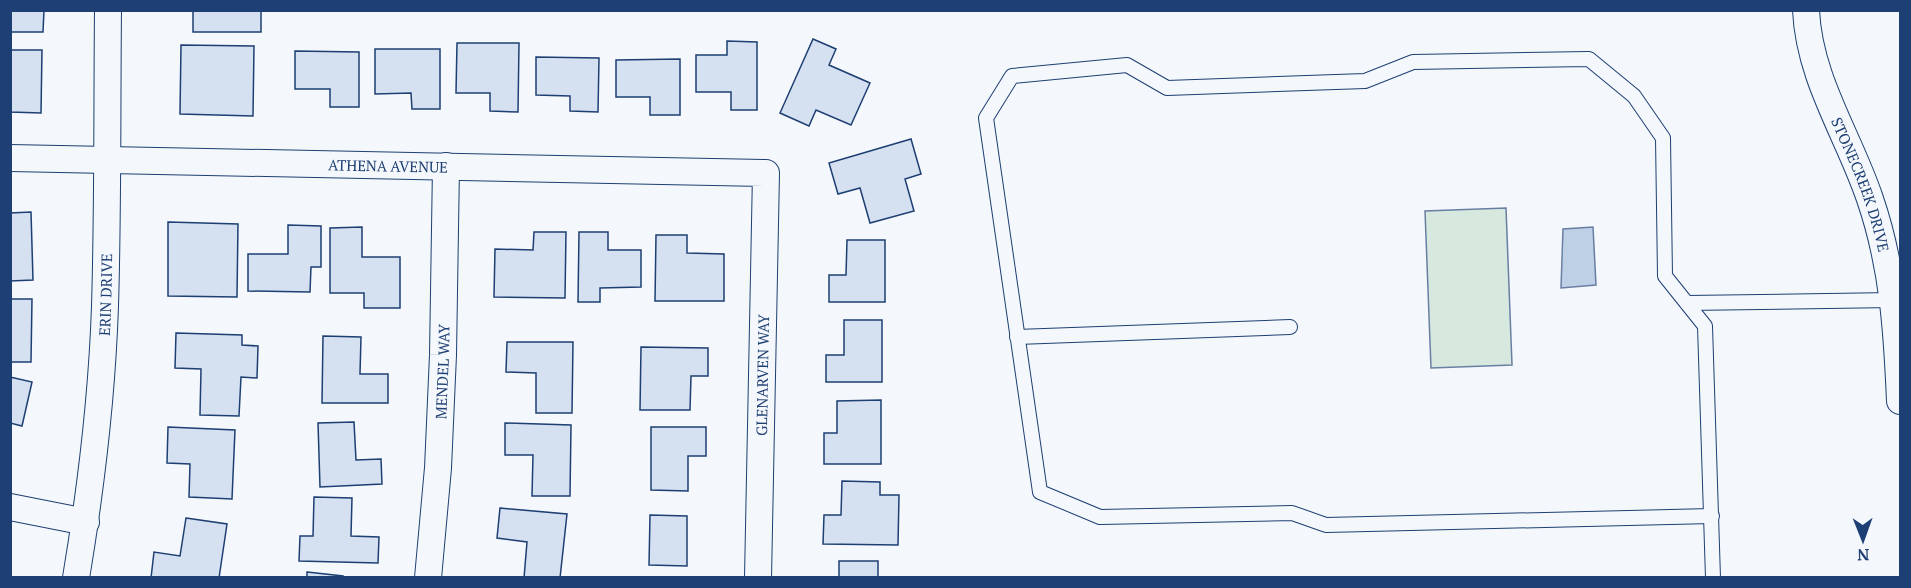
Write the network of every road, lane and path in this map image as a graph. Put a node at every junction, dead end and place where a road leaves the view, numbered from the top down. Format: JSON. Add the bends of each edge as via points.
{"nodes":[{"id":1,"x":108,"y":10,"type":"edge"},
{"id":2,"x":1806,"y":10,"type":"edge"},
{"id":3,"x":10,"y":158,"type":"edge"},
{"id":4,"x":107,"y":160,"type":"junction"},
{"id":5,"x":446,"y":166,"type":"junction"},
{"id":6,"x":766,"y":173,"type":"joint"},
{"id":7,"x":1894,"y":300,"type":"junction"},
{"id":8,"x":1687,"y":303,"type":"junction"},
{"id":9,"x":1290,"y":327,"type":"dead end"},
{"id":10,"x":1899,"y":335,"type":"edge"},
{"id":11,"x":1017,"y":337,"type":"junction"},
{"id":12,"x":1900,"y":401,"type":"edge"},
{"id":13,"x":10,"y":507,"type":"edge"},
{"id":14,"x":1712,"y":516,"type":"junction"},
{"id":15,"x":86,"y":522,"type":"junction"},
{"id":16,"x":76,"y":578,"type":"edge"},
{"id":17,"x":428,"y":578,"type":"edge"},
{"id":18,"x":758,"y":578,"type":"edge"},
{"id":19,"x":1713,"y":578,"type":"edge"}],
"edges":[{"from":1,"to":4,"type":"street","name":"ERIN DRIVE"},
{"from":2,"to":7,"type":"street","name":"STONECREEK DRIVE","via":[[1824,88],[1871,200]]},
{"from":3,"to":4,"type":"street","name":"ATHENA AVENUE"},
{"from":4,"to":5,"type":"street","name":"ATHENA AVENUE"},
{"from":4,"to":15,"type":"street","name":"ERIN DRIVE","via":[[105,308]]},
{"from":5,"to":6,"type":"street","name":"ATHENA AVENUE"},
{"from":5,"to":17,"type":"street","name":"MENDEL WAY","via":[[442,378]]},
{"from":6,"to":18,"type":"street","name":"GLENARVEN WAY"},
{"from":7,"to":8,"type":"lane"},
{"from":7,"to":10,"type":"street","name":"STONECREEK DRIVE"},
{"from":8,"to":11,"type":"lane","via":[[1665,276],[1663,138],[1634,96],[1589,59],[1413,62],[1365,81],[1167,88],[1127,65],[1012,76],[986,118]]},
{"from":8,"to":14,"type":"lane","via":[[1705,326]]},
{"from":9,"to":11,"type":"lane"},
{"from":10,"to":12,"type":"street","name":"STONECREEK DRIVE"},
{"from":11,"to":14,"type":"lane","via":[[1040,492],[1100,517],[1292,513],[1326,525]]},
{"from":13,"to":15,"type":"street"},
{"from":14,"to":19,"type":"lane"},
{"from":15,"to":16,"type":"street","name":"ERIN DRIVE"}]}
